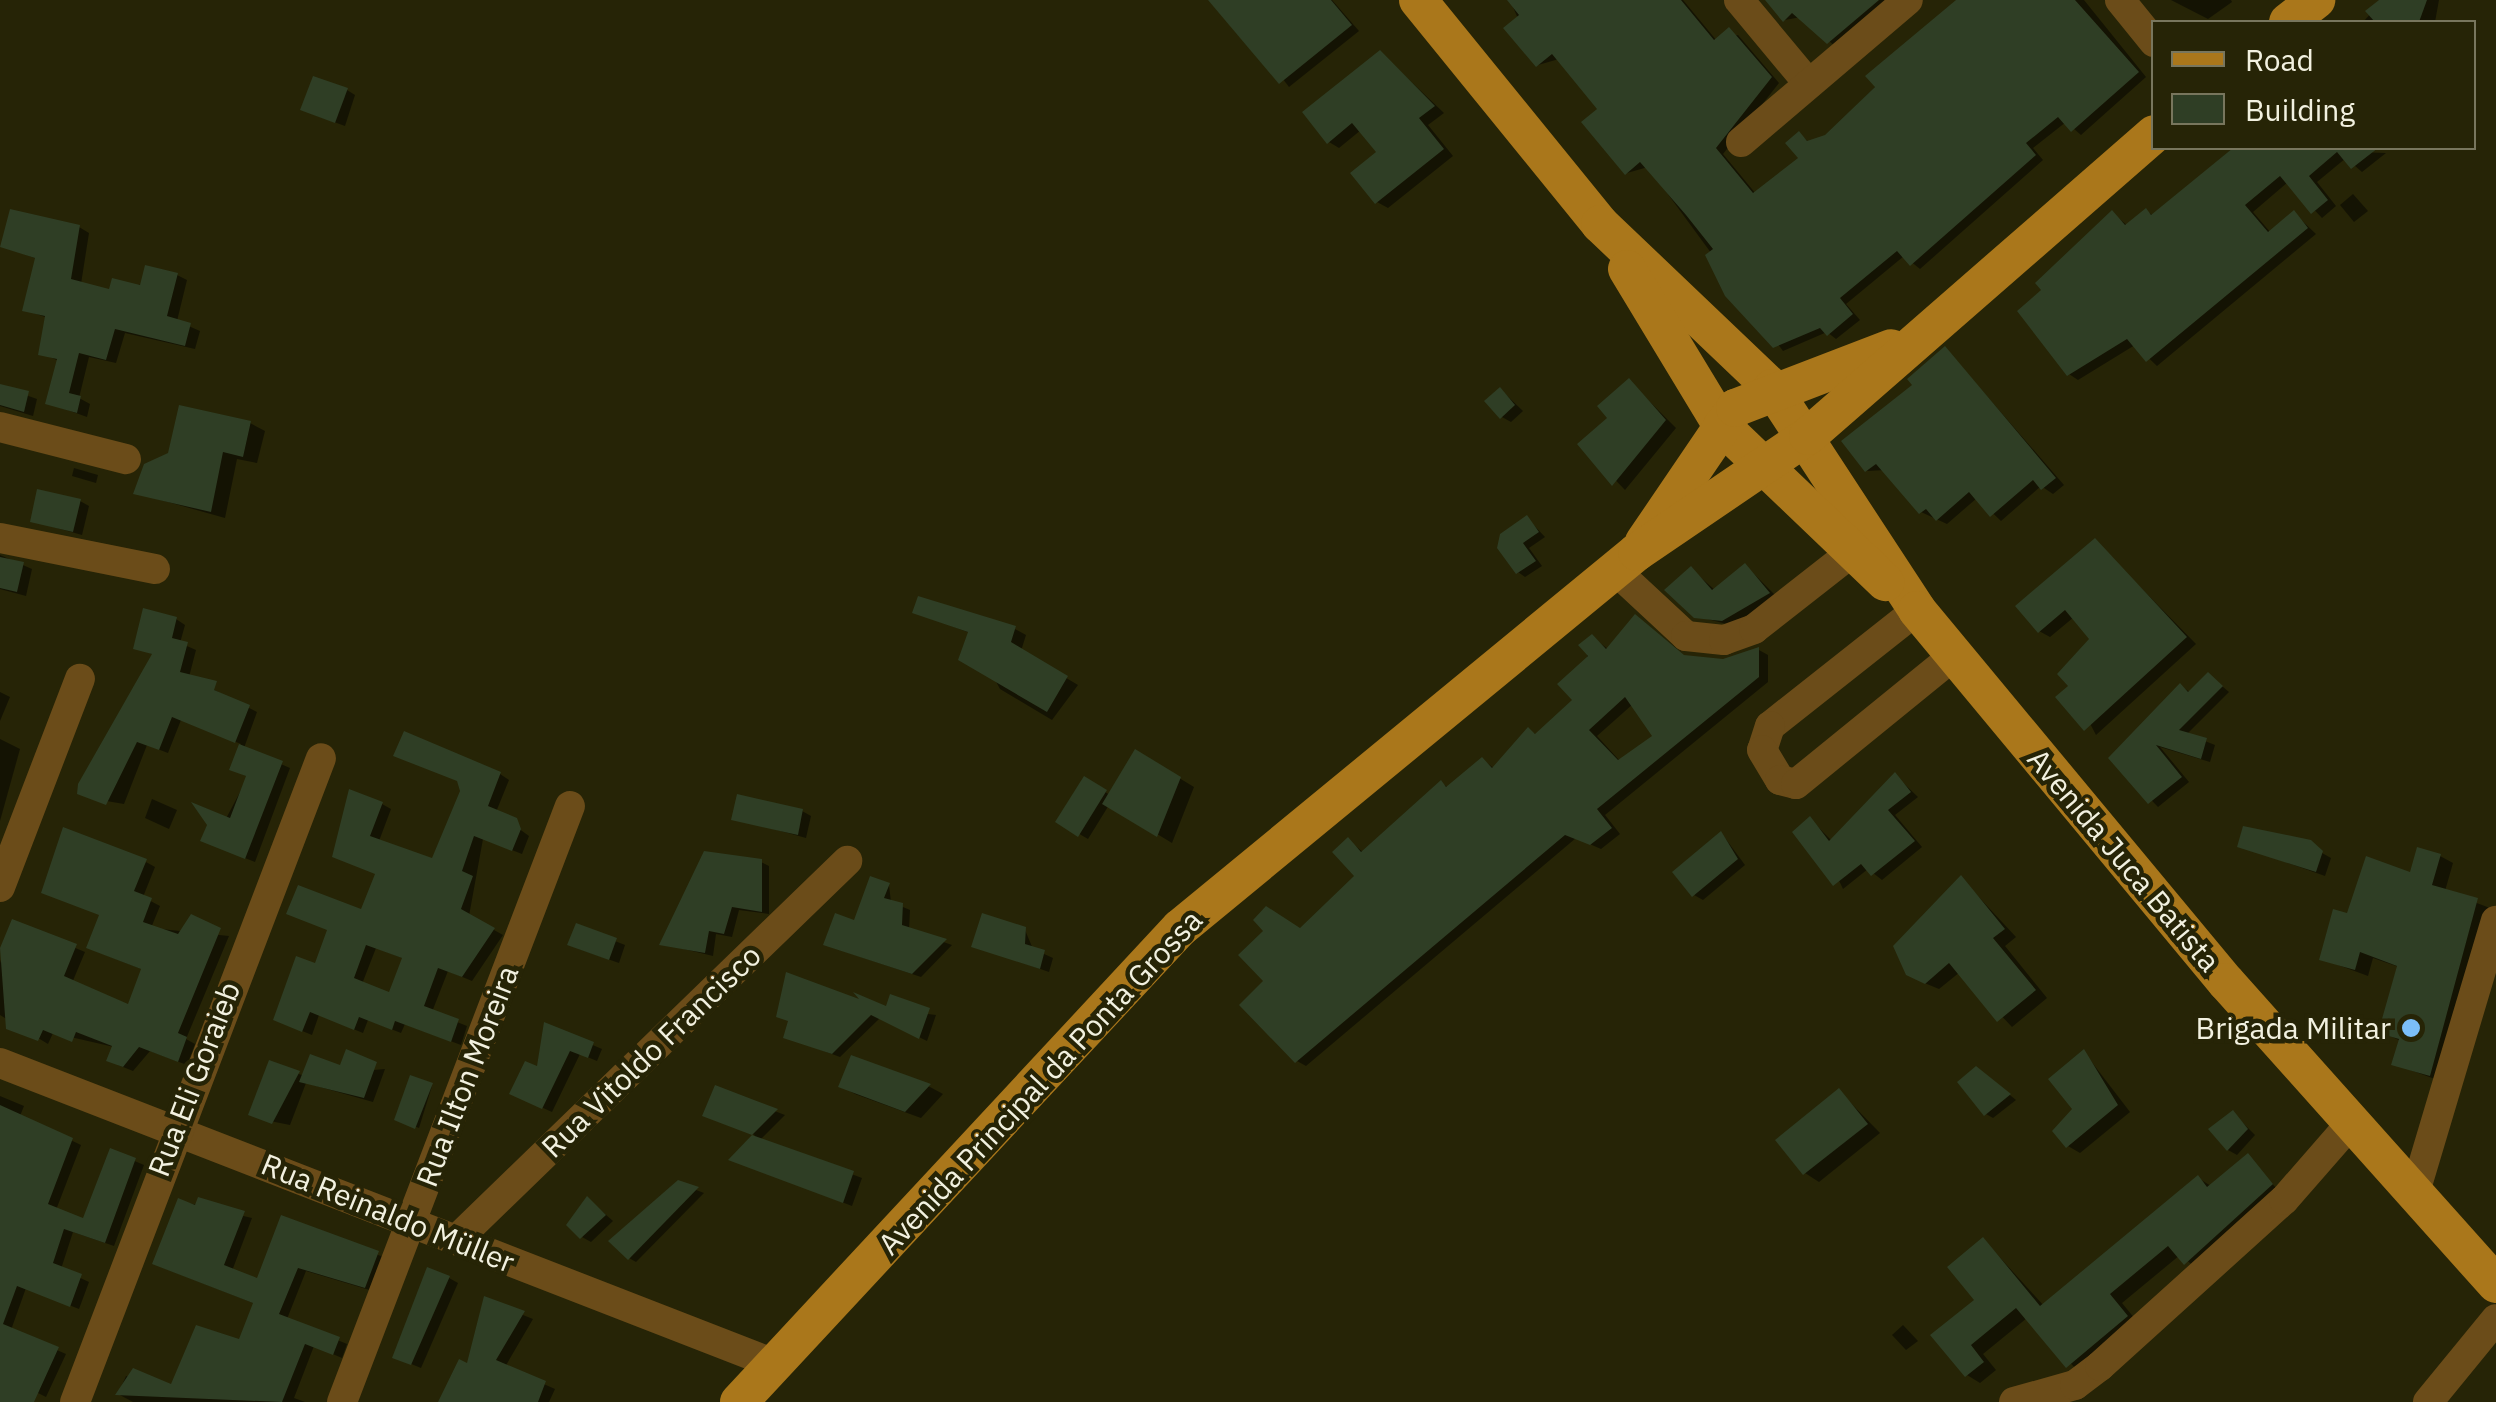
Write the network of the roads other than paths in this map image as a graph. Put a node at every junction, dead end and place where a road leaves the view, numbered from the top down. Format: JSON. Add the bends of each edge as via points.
{"nodes":[{"id":1,"x":1418,"y":0,"type":"edge"},
{"id":2,"x":1739,"y":0,"type":"edge"},
{"id":3,"x":1908,"y":0,"type":"edge"},
{"id":4,"x":2120,"y":0,"type":"edge"},
{"id":5,"x":2316,"y":0,"type":"edge"},
{"id":6,"x":2291,"y":20,"type":"edge"},
{"id":7,"x":2151,"y":38,"type":"edge"},
{"id":8,"x":1809,"y":84,"type":"junction"},
{"id":9,"x":2151,"y":137,"type":"edge"},
{"id":10,"x":1741,"y":142,"type":"dead end"},
{"id":11,"x":1600,"y":224,"type":"junction"},
{"id":12,"x":1904,"y":344,"type":"junction"},
{"id":13,"x":1772,"y":388,"type":"junction"},
{"id":14,"x":1722,"y":426,"type":"junction"},
{"id":15,"x":0,"y":427,"type":"edge"},
{"id":16,"x":1808,"y":436,"type":"junction"},
{"id":17,"x":126,"y":459,"type":"dead end"},
{"id":18,"x":1762,"y":473,"type":"junction"},
{"id":19,"x":0,"y":538,"type":"edge"},
{"id":20,"x":1851,"y":553,"type":"junction"},
{"id":21,"x":1626,"y":561,"type":"junction"},
{"id":22,"x":155,"y":569,"type":"dead end"},
{"id":23,"x":1917,"y":610,"type":"junction"},
{"id":24,"x":1955,"y":654,"type":"junction"},
{"id":25,"x":1854,"y":666,"type":"junction"},
{"id":26,"x":80,"y":679,"type":"dead end"},
{"id":27,"x":1886,"y":711,"type":"junction"},
{"id":28,"x":320,"y":758,"type":"dead end"},
{"id":29,"x":570,"y":806,"type":"dead end"},
{"id":30,"x":847,"y":861,"type":"dead end"},
{"id":31,"x":0,"y":887,"type":"edge"},
{"id":32,"x":2496,"y":921,"type":"edge"},
{"id":33,"x":2490,"y":959,"type":"edge"},
{"id":34,"x":0,"y":1063,"type":"edge"},
{"id":35,"x":2352,"y":1122,"type":"junction"},
{"id":36,"x":173,"y":1128,"type":"junction"},
{"id":37,"x":2414,"y":1192,"type":"junction"},
{"id":38,"x":412,"y":1222,"type":"junction"},
{"id":39,"x":456,"y":1240,"type":"junction"},
{"id":40,"x":2488,"y":1269,"type":"edge"},
{"id":41,"x":2496,"y":1319,"type":"edge"},
{"id":42,"x":775,"y":1364,"type":"junction"},
{"id":43,"x":75,"y":1402,"type":"edge"},
{"id":44,"x":342,"y":1402,"type":"edge"},
{"id":45,"x":739,"y":1402,"type":"edge"},
{"id":46,"x":2014,"y":1402,"type":"edge"},
{"id":47,"x":2428,"y":1402,"type":"edge"}],
"edges":[{"from":1,"to":11,"type":"main road","name":"Avenida Juca Batista"},
{"from":2,"to":8,"type":"street"},
{"from":3,"to":8,"type":"street"},
{"from":4,"to":7,"type":"street"},
{"from":5,"to":6,"type":"main road"},
{"from":8,"to":10,"type":"street"},
{"from":9,"to":12,"type":"main road","name":"Avenida Principal da Ponta Grossa"},
{"from":11,"to":13,"type":"main road","name":"Avenida Juca Batista"},
{"from":11,"to":14,"type":"main road","name":"Avenida Juca Batista"},
{"from":12,"to":13,"type":"main road","name":"Avenida Principal da Ponta Grossa"},
{"from":12,"to":16,"type":"main road","name":"Avenida Principal da Ponta Grossa"},
{"from":13,"to":14,"type":"main road","name":"Avenida Principal da Ponta Grossa"},
{"from":13,"to":16,"type":"main road","name":"Avenida Juca Batista"},
{"from":14,"to":18,"type":"main road","name":"Avenida Juca Batista"},
{"from":14,"to":21,"type":"main road","name":"Avenida Principal da Ponta Grossa"},
{"from":15,"to":17,"type":"street"},
{"from":16,"to":18,"type":"main road","name":"Avenida Principal da Ponta Grossa"},
{"from":16,"to":23,"type":"main road","name":"Avenida Juca Batista"},
{"from":18,"to":20,"type":"main road","name":"Avenida Juca Batista"},
{"from":18,"to":21,"type":"main road","name":"Avenida Principal da Ponta Grossa"},
{"from":19,"to":22,"type":"street"},
{"from":20,"to":21,"type":"street","via":[[1754,630],[1724,640],[1686,636]]},
{"from":20,"to":23,"type":"main road","name":"Avenida Juca Batista"},
{"from":21,"to":42,"type":"main road","name":"Avenida Principal da Ponta Grossa","via":[[1180,928]]},
{"from":23,"to":24,"type":"main road","name":"Avenida Juca Batista"},
{"from":23,"to":25,"type":"street"},
{"from":24,"to":27,"type":"street"},
{"from":24,"to":35,"type":"main road","name":"Avenida Juca Batista"},
{"from":25,"to":27,"type":"street"},
{"from":25,"to":27,"type":"street","via":[[1770,726],[1762,750],[1780,780],[1796,784]]},
{"from":26,"to":31,"type":"street"},
{"from":28,"to":36,"type":"street","name":"Rua Eli Goraieb"},
{"from":29,"to":38,"type":"street","name":"Rua Ilton Moreira"},
{"from":30,"to":39,"type":"street","name":"Rua Vitoldo Francisco"},
{"from":32,"to":33,"type":"street"},
{"from":33,"to":37,"type":"street"},
{"from":34,"to":36,"type":"street","name":"Rua Reinaldo Müller"},
{"from":35,"to":37,"type":"main road","name":"Avenida Juca Batista"},
{"from":35,"to":46,"type":"street","via":[[2284,1200],[2100,1366],[2075,1385]]},
{"from":36,"to":38,"type":"street","name":"Rua Reinaldo Müller"},
{"from":36,"to":43,"type":"street","name":"Rua Eli Goraieb"},
{"from":37,"to":40,"type":"main road","name":"Avenida Juca Batista"},
{"from":38,"to":39,"type":"street","name":"Rua Reinaldo Müller"},
{"from":38,"to":44,"type":"street","name":"Rua Ilton Moreira"},
{"from":39,"to":42,"type":"street","name":"Rua Reinaldo Müller"},
{"from":41,"to":47,"type":"street"},
{"from":42,"to":45,"type":"main road","name":"Avenida Principal da Ponta Grossa"}]}
